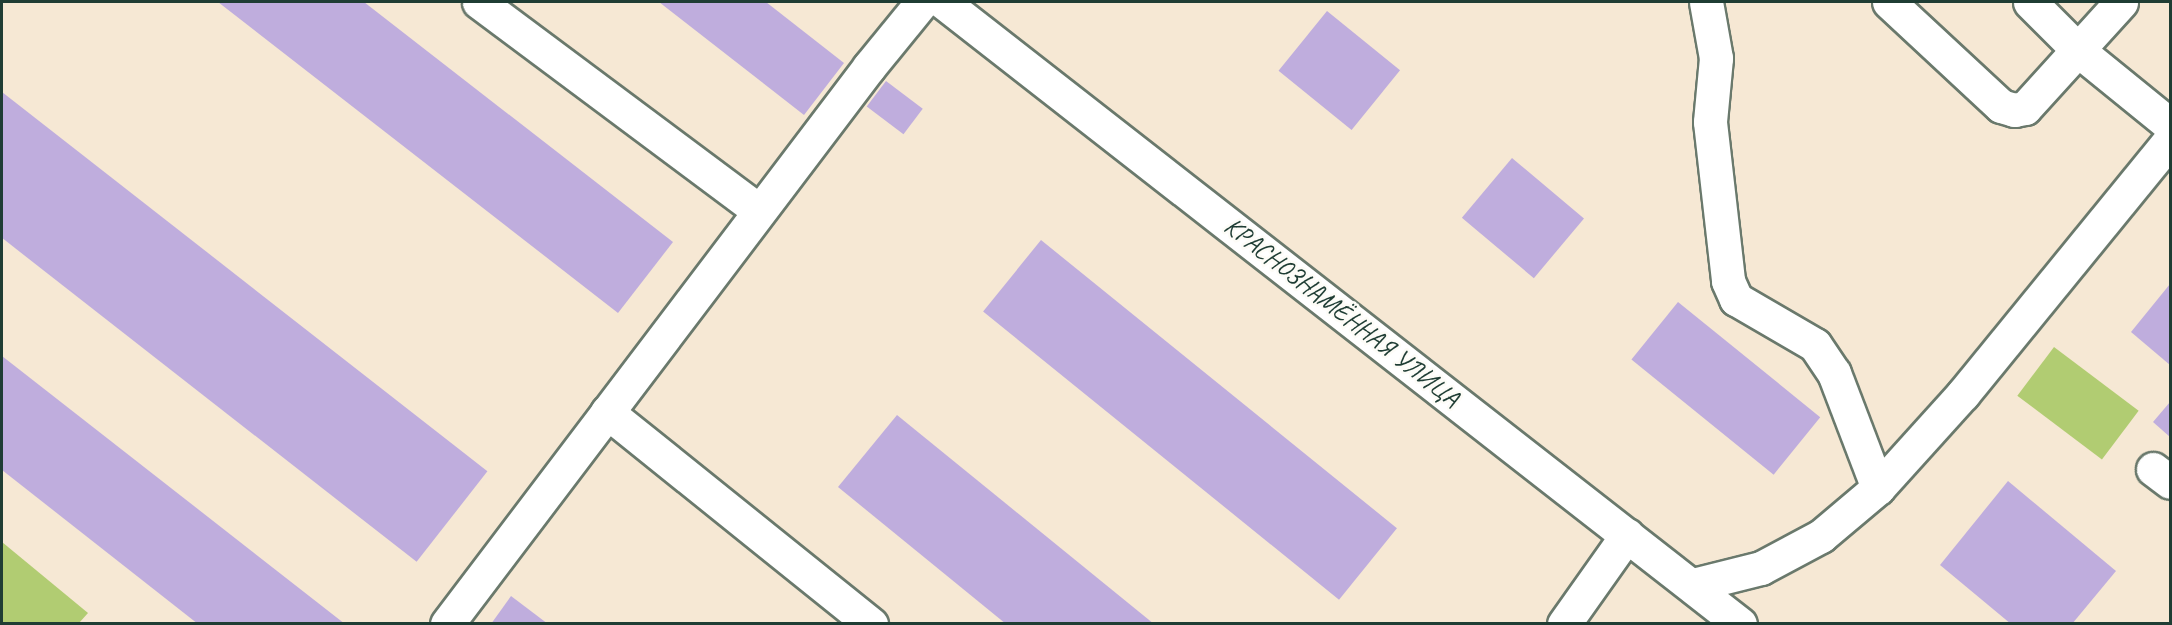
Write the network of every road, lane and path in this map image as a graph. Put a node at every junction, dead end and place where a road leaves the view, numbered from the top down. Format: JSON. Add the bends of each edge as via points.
{"nodes":[{"id":1,"x":478,"y":2,"type":"edge"},
{"id":2,"x":922,"y":2,"type":"edge"},
{"id":3,"x":943,"y":2,"type":"edge"},
{"id":4,"x":1706,"y":2,"type":"edge"},
{"id":5,"x":1889,"y":2,"type":"edge"},
{"id":6,"x":2030,"y":2,"type":"edge"},
{"id":7,"x":2121,"y":2,"type":"edge"},
{"id":8,"x":2079,"y":51,"type":"junction"},
{"id":9,"x":2170,"y":125,"type":"edge"},
{"id":10,"x":2170,"y":140,"type":"edge"},
{"id":11,"x":759,"y":211,"type":"junction"},
{"id":12,"x":607,"y":412,"type":"junction"},
{"id":13,"x":1878,"y":488,"type":"junction"},
{"id":14,"x":1627,"y":534,"type":"junction"},
{"id":15,"x":1693,"y":585,"type":"junction"},
{"id":16,"x":447,"y":624,"type":"edge"},
{"id":17,"x":871,"y":624,"type":"edge"},
{"id":18,"x":1564,"y":624,"type":"edge"},
{"id":19,"x":1740,"y":624,"type":"edge"}],
"edges":[{"from":1,"to":11,"type":"main road"},
{"from":2,"to":11,"type":"main road"},
{"from":3,"to":14,"type":"main road","name":"КРАСНОЗНАМЁННАЯ УЛИЦА"},
{"from":4,"to":13,"type":"main road","via":[[1716,58],[1710,122],[1728,280],[1736,299],[1815,345],[1834,372]]},
{"from":5,"to":8,"type":"main road","via":[[2001,106],[2014,110],[2025,108]]},
{"from":6,"to":8,"type":"main road"},
{"from":7,"to":8,"type":"main road"},
{"from":8,"to":9,"type":"main road"},
{"from":10,"to":13,"type":"main road","via":[[1964,394]]},
{"from":11,"to":12,"type":"main road"},
{"from":12,"to":16,"type":"main road"},
{"from":12,"to":17,"type":"main road"},
{"from":13,"to":15,"type":"main road","via":[[1821,536],[1761,568]]},
{"from":14,"to":15,"type":"main road","name":"КРАСНОЗНАМЁННАЯ УЛИЦА"},
{"from":14,"to":18,"type":"main road"},
{"from":15,"to":19,"type":"main road","name":"КРАСНОЗНАМЁННАЯ УЛИЦА"}]}
